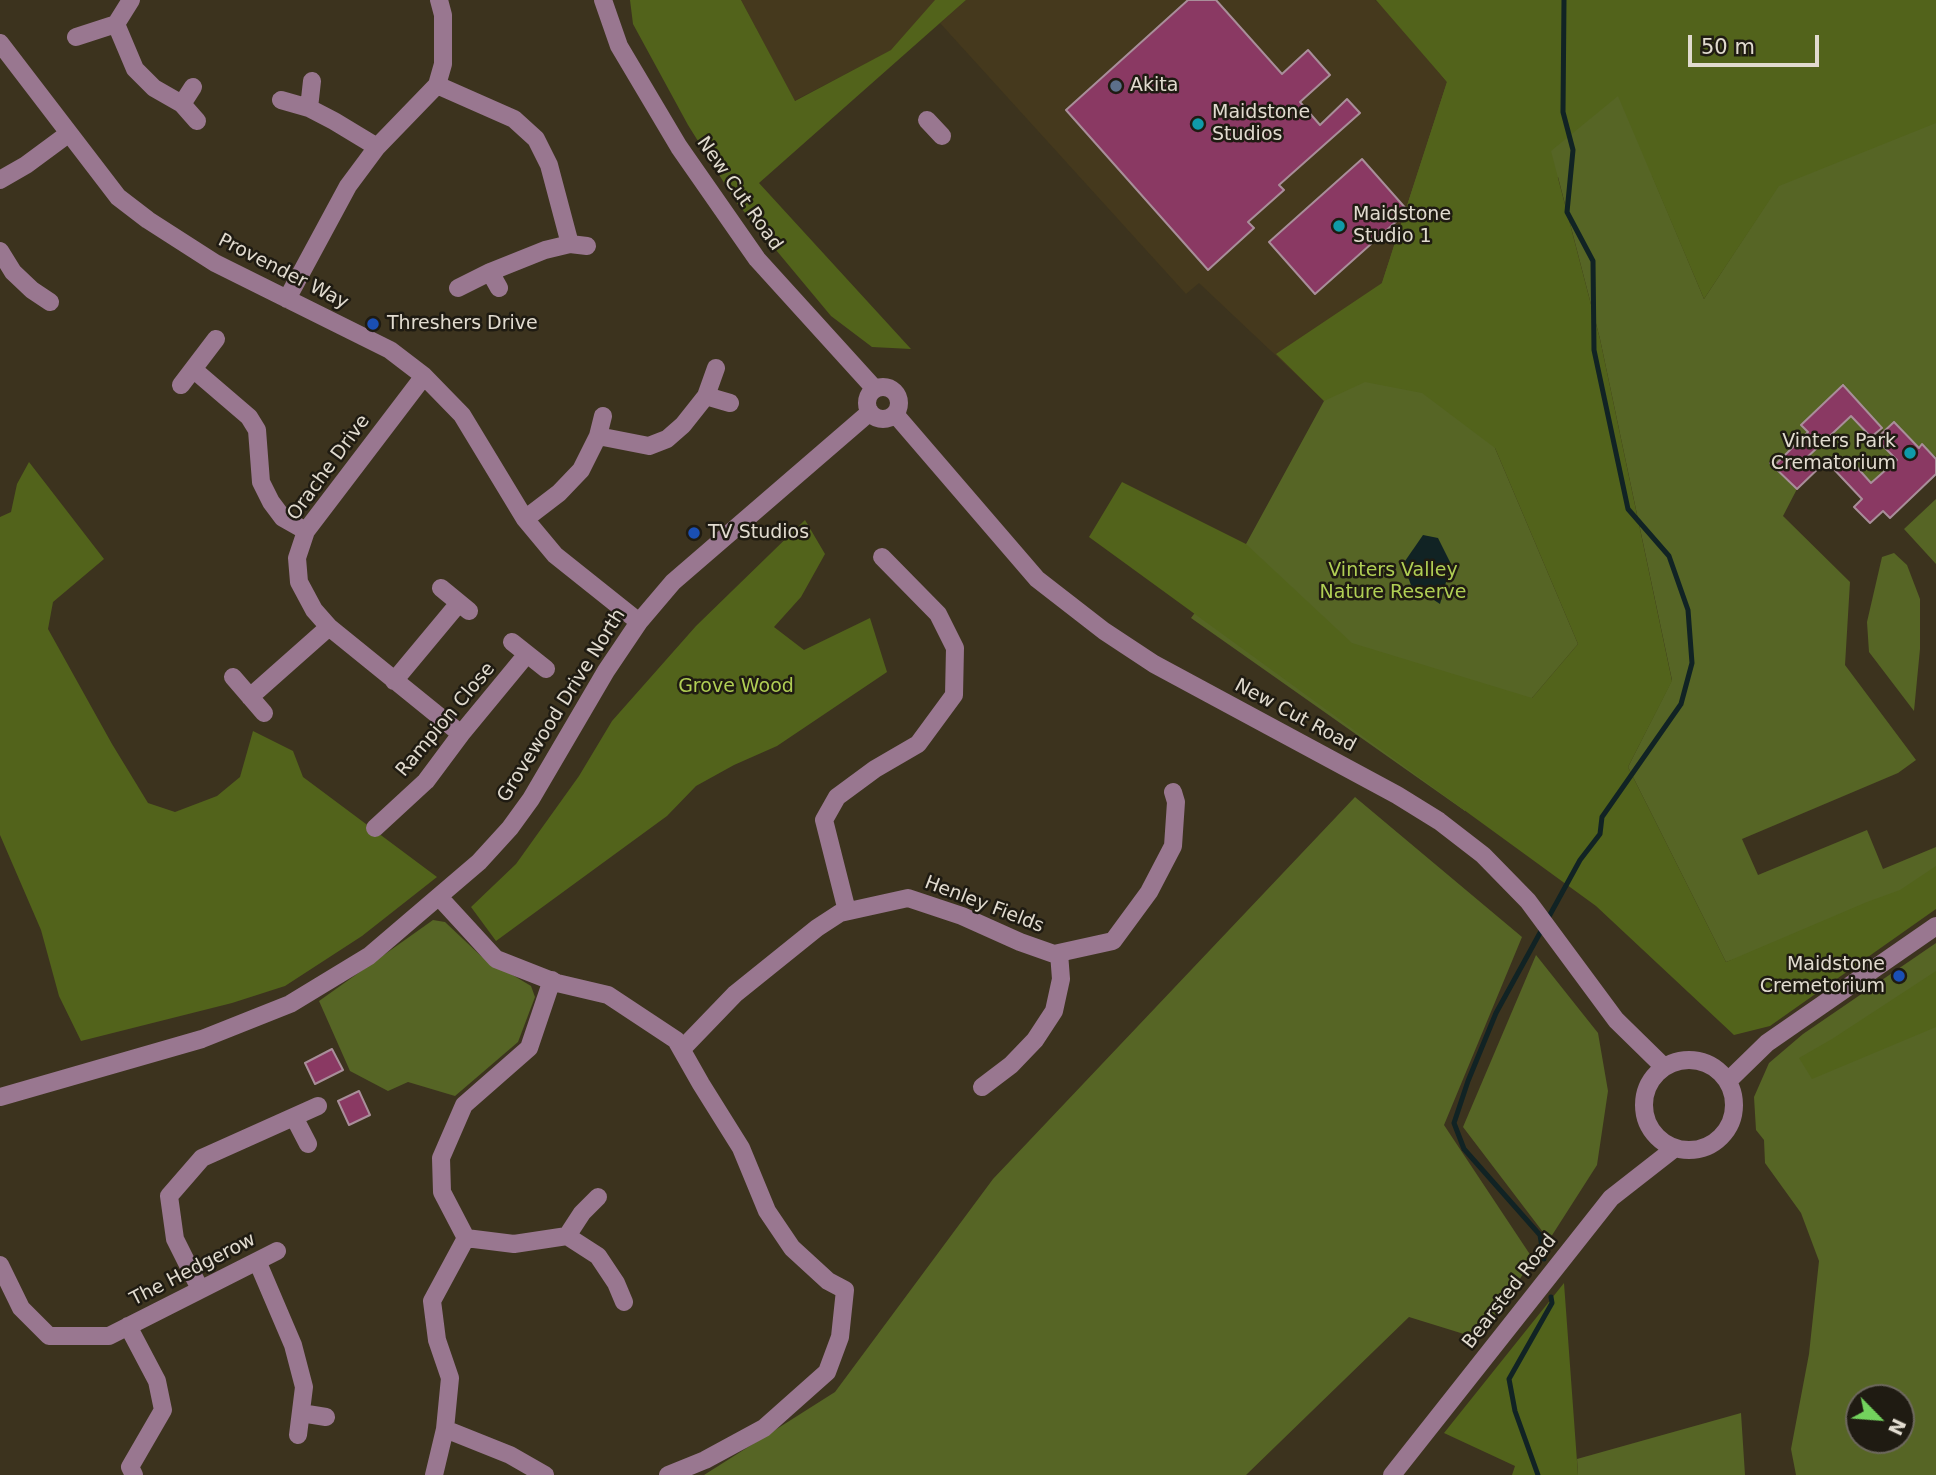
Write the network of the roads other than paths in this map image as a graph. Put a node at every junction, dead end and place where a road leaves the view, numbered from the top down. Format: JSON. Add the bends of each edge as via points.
{"nodes":[{"id":1,"x":131,"y":0,"type":"edge"},
{"id":2,"x":439,"y":0,"type":"edge"},
{"id":3,"x":603,"y":0,"type":"edge"},
{"id":4,"x":116,"y":24,"type":"junction"},
{"id":5,"x":76,"y":37,"type":"dead end"},
{"id":6,"x":0,"y":43,"type":"edge"},
{"id":7,"x":312,"y":81,"type":"dead end"},
{"id":8,"x":437,"y":85,"type":"junction"},
{"id":9,"x":194,"y":87,"type":"dead end"},
{"id":10,"x":281,"y":100,"type":"dead end"},
{"id":11,"x":182,"y":104,"type":"junction"},
{"id":12,"x":309,"y":108,"type":"junction"},
{"id":13,"x":927,"y":120,"type":"dead end"},
{"id":14,"x":197,"y":121,"type":"dead end"},
{"id":15,"x":68,"y":134,"type":"junction"},
{"id":16,"x":942,"y":136,"type":"dead end"},
{"id":17,"x":377,"y":148,"type":"junction"},
{"id":18,"x":0,"y":180,"type":"edge"},
{"id":19,"x":0,"y":251,"type":"edge"},
{"id":20,"x":490,"y":272,"type":"junction"},
{"id":21,"x":458,"y":288,"type":"dead end"},
{"id":22,"x":499,"y":288,"type":"dead end"},
{"id":23,"x":287,"y":299,"type":"junction"},
{"id":24,"x":50,"y":302,"type":"dead end"},
{"id":25,"x":216,"y":339,"type":"dead end"},
{"id":26,"x":716,"y":368,"type":"dead end"},
{"id":27,"x":193,"y":369,"type":"junction"},
{"id":28,"x":424,"y":376,"type":"junction"},
{"id":29,"x":181,"y":385,"type":"dead end"},
{"id":30,"x":875,"y":389,"type":"junction"},
{"id":31,"x":706,"y":396,"type":"junction"},
{"id":32,"x":730,"y":403,"type":"dead end"},
{"id":33,"x":870,"y":412,"type":"junction"},
{"id":34,"x":895,"y":414,"type":"junction"},
{"id":35,"x":603,"y":416,"type":"dead end"},
{"id":36,"x":598,"y":436,"type":"junction"},
{"id":37,"x":525,"y":519,"type":"junction"},
{"id":38,"x":306,"y":531,"type":"junction"},
{"id":39,"x":882,"y":557,"type":"dead end"},
{"id":40,"x":440,"y":588,"type":"dead end"},
{"id":41,"x":639,"y":622,"type":"junction"},
{"id":42,"x":329,"y":627,"type":"junction"},
{"id":43,"x":512,"y":642,"type":"dead end"},
{"id":44,"x":527,"y":654,"type":"junction"},
{"id":45,"x":546,"y":669,"type":"dead end"},
{"id":46,"x":233,"y":677,"type":"dead end"},
{"id":47,"x":394,"y":681,"type":"junction"},
{"id":48,"x":250,"y":696,"type":"junction"},
{"id":49,"x":264,"y":713,"type":"dead end"},
{"id":50,"x":461,"y":734,"type":"junction"},
{"id":51,"x":1173,"y":792,"type":"dead end"},
{"id":52,"x":375,"y":828,"type":"dead end"},
{"id":53,"x":440,"y":898,"type":"junction"},
{"id":54,"x":847,"y":911,"type":"junction"},
{"id":55,"x":1936,"y":926,"type":"edge"},
{"id":56,"x":1059,"y":953,"type":"junction"},
{"id":57,"x":552,"y":980,"type":"junction"},
{"id":58,"x":681,"y":1049,"type":"junction"},
{"id":59,"x":1664,"y":1067,"type":"junction"},
{"id":60,"x":1728,"y":1081,"type":"junction"},
{"id":61,"x":982,"y":1087,"type":"dead end"},
{"id":62,"x":0,"y":1097,"type":"edge"},
{"id":63,"x":318,"y":1105,"type":"dead end"},
{"id":64,"x":294,"y":1117,"type":"junction"},
{"id":65,"x":308,"y":1144,"type":"dead end"},
{"id":66,"x":1675,"y":1148,"type":"junction"},
{"id":67,"x":598,"y":1197,"type":"dead end"},
{"id":68,"x":567,"y":1236,"type":"junction"},
{"id":69,"x":466,"y":1238,"type":"junction"},
{"id":70,"x":277,"y":1251,"type":"dead end"},
{"id":71,"x":258,"y":1263,"type":"junction"},
{"id":72,"x":0,"y":1265,"type":"edge"},
{"id":73,"x":200,"y":1289,"type":"junction"},
{"id":74,"x":624,"y":1302,"type":"dead end"},
{"id":75,"x":128,"y":1326,"type":"junction"},
{"id":76,"x":301,"y":1413,"type":"junction"},
{"id":77,"x":326,"y":1417,"type":"dead end"},
{"id":78,"x":445,"y":1429,"type":"junction"},
{"id":79,"x":298,"y":1435,"type":"dead end"},
{"id":80,"x":134,"y":1475,"type":"edge"},
{"id":81,"x":434,"y":1475,"type":"edge"},
{"id":82,"x":545,"y":1475,"type":"edge"},
{"id":83,"x":668,"y":1475,"type":"edge"},
{"id":84,"x":1392,"y":1475,"type":"edge"}],
"edges":[{"from":1,"to":4,"type":"street"},
{"from":2,"to":8,"type":"street","via":[[443,64]]},
{"from":3,"to":30,"type":"street","name":"New Cut Road","via":[[619,46],[679,147],[749,248]]},
{"from":4,"to":5,"type":"street"},
{"from":4,"to":11,"type":"street","via":[[135,69],[154,88]]},
{"from":6,"to":15,"type":"street","name":"Provender Way"},
{"from":7,"to":12,"type":"street"},
{"from":8,"to":17,"type":"street"},
{"from":8,"to":20,"type":"street","via":[[514,119],[536,139],[578,245],[545,250]]},
{"from":9,"to":11,"type":"street"},
{"from":10,"to":12,"type":"street"},
{"from":11,"to":14,"type":"street"},
{"from":12,"to":17,"type":"street"},
{"from":13,"to":16,"type":"street"},
{"from":15,"to":18,"type":"street"},
{"from":15,"to":23,"type":"street","name":"Provender Way","via":[[118,197],[148,220],[215,263]]},
{"from":17,"to":23,"type":"street","via":[[348,186]]},
{"from":19,"to":24,"type":"street","via":[[13,272]]},
{"from":20,"to":21,"type":"street"},
{"from":20,"to":22,"type":"street"},
{"from":23,"to":28,"type":"street","name":"Provender Way","via":[[390,350]]},
{"from":25,"to":27,"type":"street"},
{"from":26,"to":31,"type":"street"},
{"from":27,"to":29,"type":"street"},
{"from":27,"to":38,"type":"street","via":[[249,418],[257,430],[261,482],[271,502],[283,518]]},
{"from":28,"to":37,"type":"street","name":"Provender Way","via":[[462,415]]},
{"from":28,"to":38,"type":"street","name":"Orache Drive"},
{"from":30,"to":33,"type":"street","via":[[868,399]]},
{"from":30,"to":34,"type":"street","name":"New Cut Road","via":[[895,392],[900,403]]},
{"from":31,"to":32,"type":"street"},
{"from":31,"to":36,"type":"street","via":[[683,425],[667,439],[649,446]]},
{"from":33,"to":34,"type":"street","via":[[884,419]]},
{"from":33,"to":41,"type":"street","name":"Grovewood Drive North","via":[[705,552]]},
{"from":34,"to":59,"type":"street","name":"New Cut Road","via":[[1037,579],[1104,631],[1154,664],[1397,795],[1483,855],[1528,901],[1616,1020]]},
{"from":35,"to":36,"type":"street"},
{"from":36,"to":37,"type":"street","via":[[573,480]]},
{"from":37,"to":41,"type":"street","name":"Provender Way","via":[[555,555]]},
{"from":38,"to":42,"type":"street","name":"Orache Drive","via":[[297,558],[299,582]]},
{"from":39,"to":54,"type":"street","via":[[937,614],[955,648],[954,695],[919,744],[837,797],[824,820]]},
{"from":40,"to":47,"type":"street","via":[[464,607]]},
{"from":41,"to":53,"type":"street","name":"Grovewood Drive North","via":[[531,799],[479,862]]},
{"from":42,"to":47,"type":"street","name":"Orache Drive"},
{"from":42,"to":48,"type":"street"},
{"from":43,"to":44,"type":"street"},
{"from":44,"to":45,"type":"street"},
{"from":44,"to":50,"type":"street","name":"Rampion Close"},
{"from":46,"to":48,"type":"street"},
{"from":47,"to":50,"type":"street","name":"Orache Drive"},
{"from":48,"to":49,"type":"street"},
{"from":50,"to":52,"type":"street","name":"Rampion Close","via":[[426,781],[389,806]]},
{"from":51,"to":56,"type":"street","name":"Henley Fields","via":[[1173,846],[1149,892],[1113,941]]},
{"from":53,"to":57,"type":"street","via":[[496,959]]},
{"from":53,"to":62,"type":"street","name":"Grovewood Drive North","via":[[369,956],[290,1003],[202,1039]]},
{"from":54,"to":56,"type":"street","name":"Henley Fields","via":[[908,898]]},
{"from":54,"to":58,"type":"street","name":"Henley Fields","via":[[817,928],[735,995]]},
{"from":55,"to":60,"type":"street","via":[[1767,1043]]},
{"from":56,"to":61,"type":"street","via":[[1061,979],[1055,1011],[1012,1065]]},
{"from":57,"to":58,"type":"street","via":[[608,995],[676,1040]]},
{"from":57,"to":69,"type":"street","via":[[529,1048],[464,1105],[441,1158],[442,1192]]},
{"from":58,"to":83,"type":"street","via":[[741,1148],[767,1212],[792,1248],[828,1281],[845,1290],[840,1337],[827,1372],[764,1428]]},
{"from":59,"to":60,"type":"street","via":[[1675,1061],[1699,1060]]},
{"from":59,"to":66,"type":"street","via":[[1646,1089],[1644,1111],[1652,1131]]},
{"from":60,"to":66,"type":"street","via":[[1735,1105],[1727,1130],[1704,1148]]},
{"from":63,"to":64,"type":"street"},
{"from":64,"to":65,"type":"street"},
{"from":64,"to":73,"type":"street","via":[[202,1158],[169,1196],[175,1239]]},
{"from":66,"to":84,"type":"street","name":"Bearsted Road","via":[[1611,1198]]},
{"from":67,"to":68,"type":"street"},
{"from":68,"to":69,"type":"street","via":[[514,1244]]},
{"from":68,"to":74,"type":"street","via":[[598,1256]]},
{"from":69,"to":78,"type":"street","via":[[432,1301],[437,1340],[450,1378]]},
{"from":70,"to":71,"type":"street","name":"The Hedgerow"},
{"from":71,"to":73,"type":"street","name":"The Hedgerow"},
{"from":71,"to":76,"type":"street","via":[[293,1345],[304,1387]]},
{"from":72,"to":75,"type":"street","name":"The Hedgerow","via":[[21,1308],[49,1336],[109,1336]]},
{"from":73,"to":75,"type":"street","name":"The Hedgerow"},
{"from":75,"to":80,"type":"street","name":"The Hedgerow","via":[[156,1381],[163,1410],[130,1467]]},
{"from":76,"to":77,"type":"street"},
{"from":76,"to":79,"type":"street"},
{"from":78,"to":81,"type":"street"},
{"from":78,"to":82,"type":"street","via":[[510,1455]]}]}
